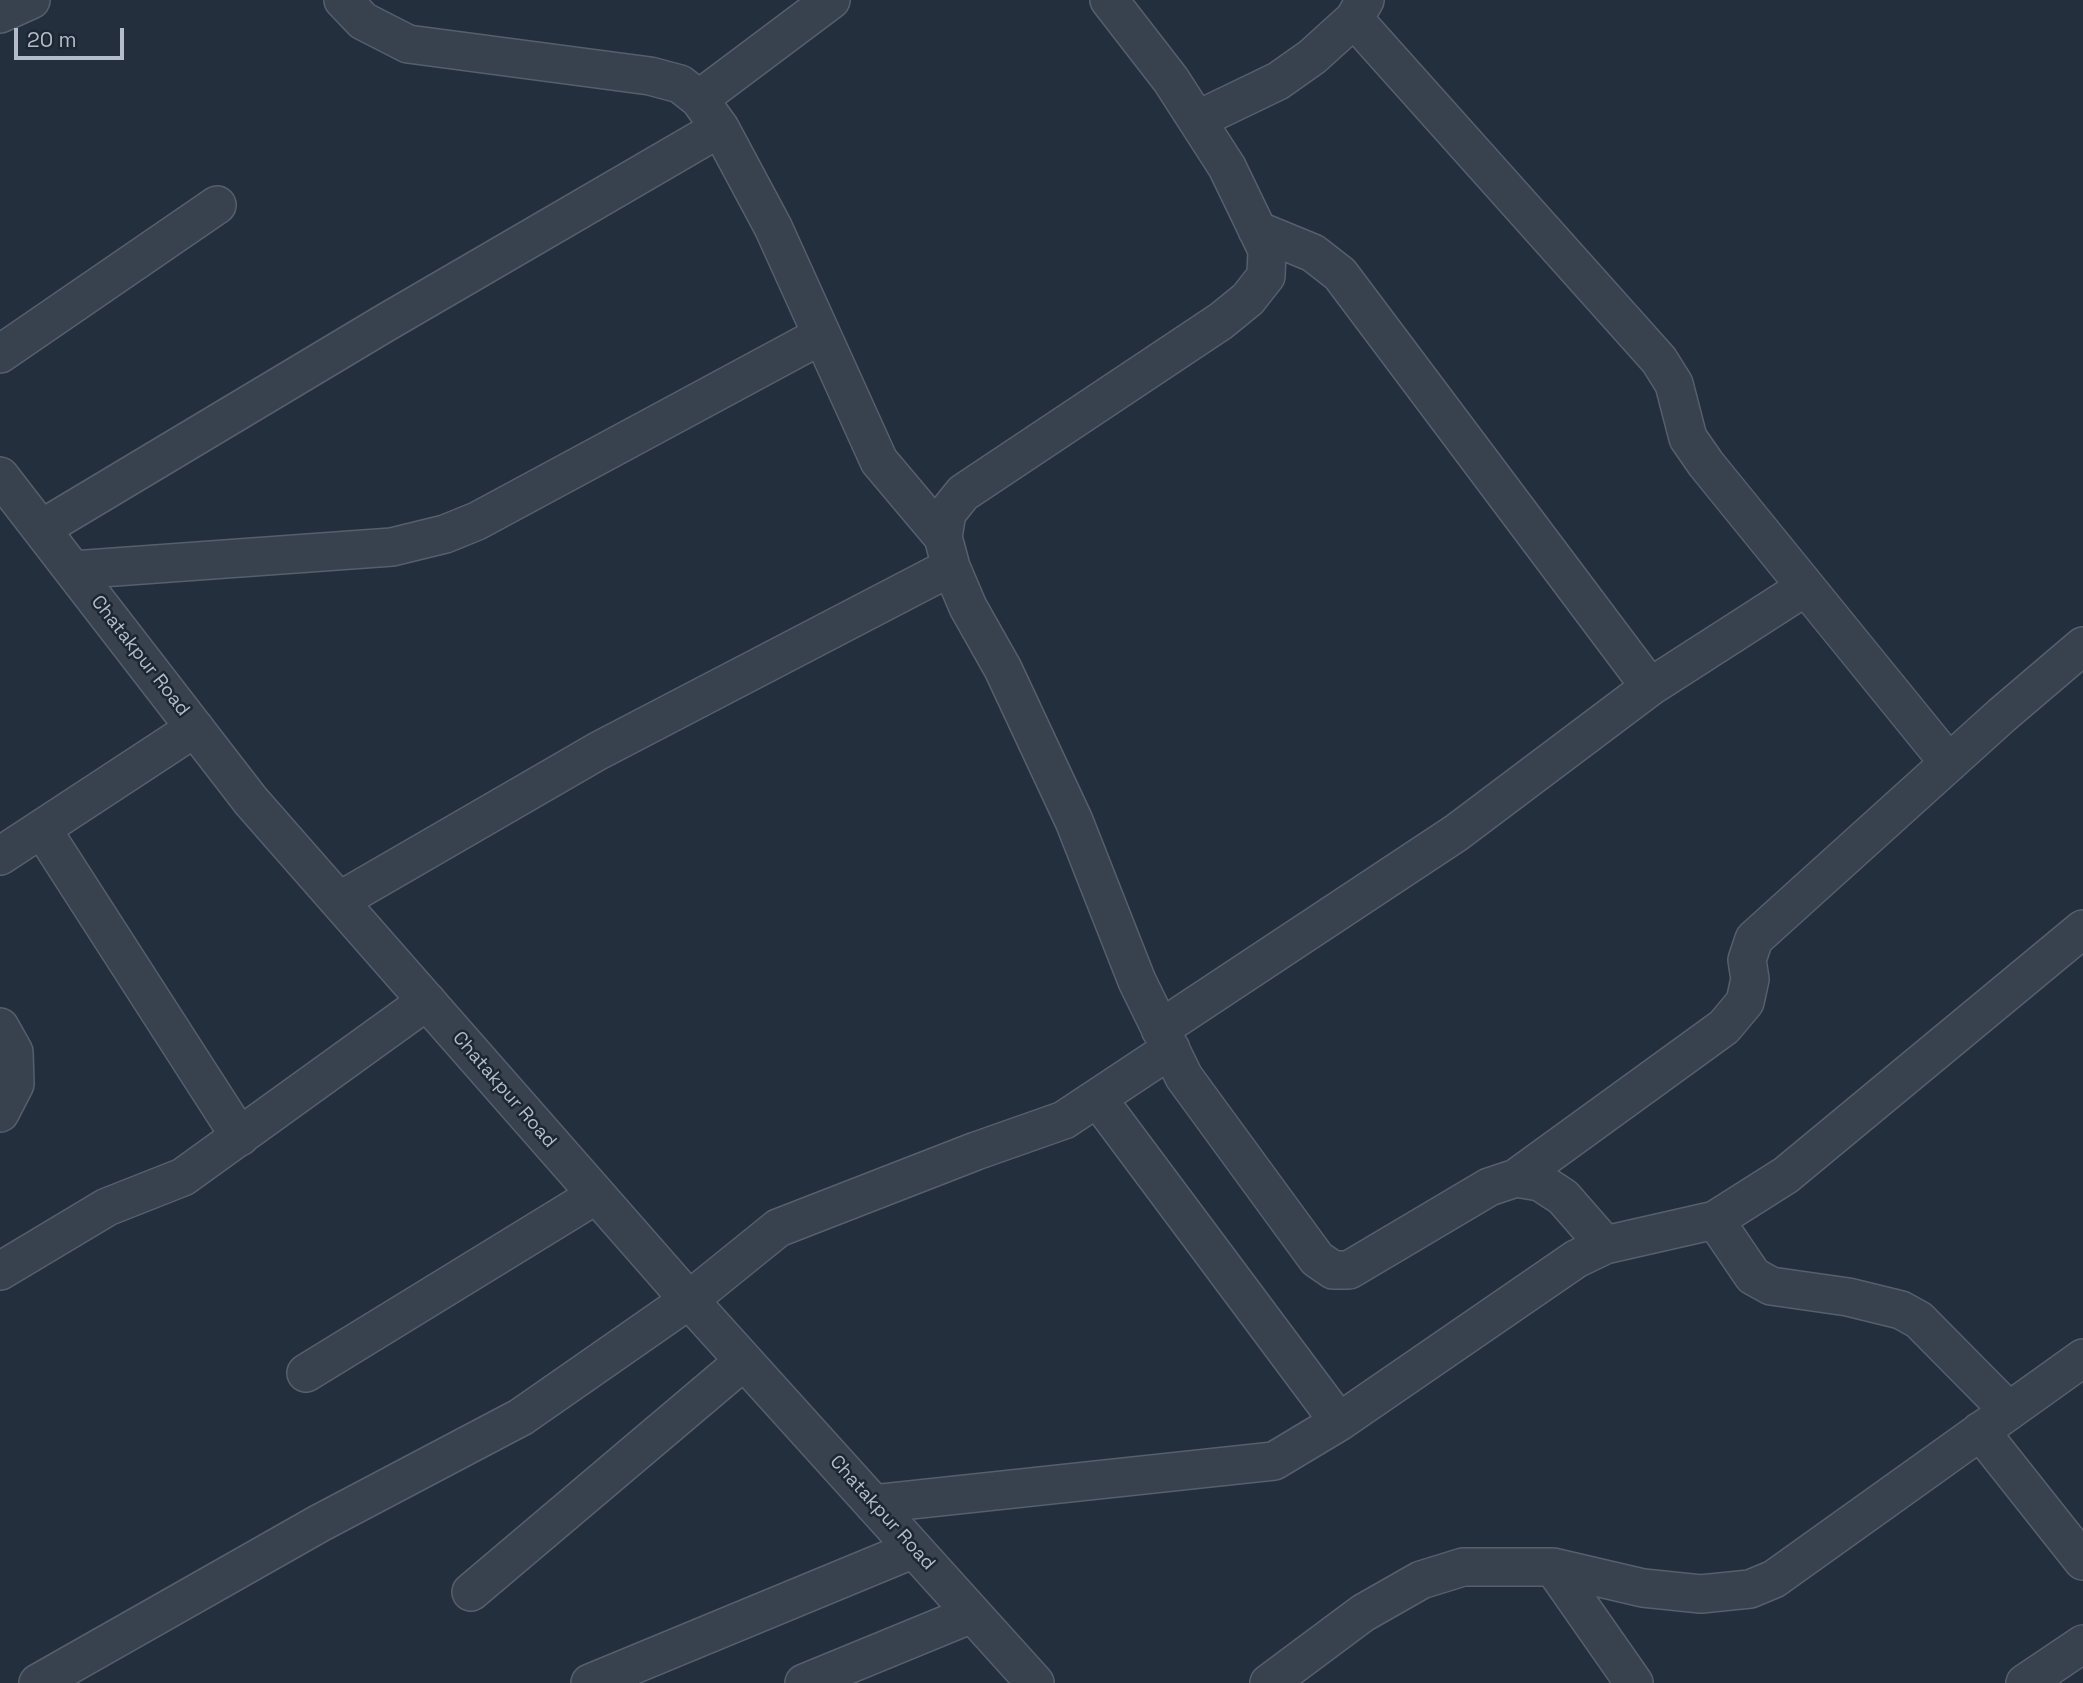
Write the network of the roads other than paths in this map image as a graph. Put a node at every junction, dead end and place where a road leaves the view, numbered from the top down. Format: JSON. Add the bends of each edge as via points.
{"nodes":[{"id":1,"x":32,"y":0,"type":"edge"},
{"id":2,"x":343,"y":0,"type":"edge"},
{"id":3,"x":831,"y":0,"type":"edge"},
{"id":4,"x":1109,"y":0,"type":"edge"},
{"id":5,"x":1360,"y":10,"type":"edge"},
{"id":6,"x":0,"y":15,"type":"edge"},
{"id":7,"x":710,"y":113,"type":"junction"},
{"id":8,"x":1197,"y":120,"type":"junction"},
{"id":9,"x":217,"y":205,"type":"dead end"},
{"id":10,"x":1257,"y":230,"type":"junction"},
{"id":11,"x":822,"y":335,"type":"junction"},
{"id":12,"x":0,"y":354,"type":"edge"},
{"id":13,"x":0,"y":476,"type":"edge"},
{"id":14,"x":41,"y":529,"type":"junction"},
{"id":15,"x":947,"y":552,"type":"junction"},
{"id":16,"x":73,"y":570,"type":"junction"},
{"id":17,"x":1804,"y":588,"type":"junction"},
{"id":18,"x":2083,"y":646,"type":"edge"},
{"id":19,"x":1650,"y":687,"type":"junction"},
{"id":20,"x":195,"y":728,"type":"junction"},
{"id":21,"x":1949,"y":763,"type":"junction"},
{"id":22,"x":42,"y":829,"type":"junction"},
{"id":23,"x":0,"y":856,"type":"edge"},
{"id":24,"x":339,"y":901,"type":"junction"},
{"id":25,"x":2083,"y":929,"type":"edge"},
{"id":26,"x":427,"y":1002,"type":"junction"},
{"id":27,"x":0,"y":1027,"type":"edge"},
{"id":28,"x":1165,"y":1039,"type":"junction"},
{"id":29,"x":1098,"y":1099,"type":"junction"},
{"id":30,"x":0,"y":1113,"type":"edge"},
{"id":31,"x":240,"y":1137,"type":"junction"},
{"id":32,"x":1516,"y":1178,"type":"junction"},
{"id":33,"x":596,"y":1195,"type":"junction"},
{"id":34,"x":1715,"y":1220,"type":"junction"},
{"id":35,"x":1605,"y":1245,"type":"junction"},
{"id":36,"x":0,"y":1271,"type":"edge"},
{"id":37,"x":689,"y":1300,"type":"junction"},
{"id":38,"x":2083,"y":1358,"type":"edge"},
{"id":39,"x":744,"y":1361,"type":"junction"},
{"id":40,"x":306,"y":1373,"type":"dead end"},
{"id":41,"x":1995,"y":1421,"type":"junction"},
{"id":42,"x":1339,"y":1422,"type":"junction"},
{"id":43,"x":873,"y":1504,"type":"junction"},
{"id":44,"x":914,"y":1549,"type":"junction"},
{"id":45,"x":2083,"y":1562,"type":"edge"},
{"id":46,"x":1553,"y":1567,"type":"junction"},
{"id":47,"x":471,"y":1592,"type":"dead end"},
{"id":48,"x":972,"y":1614,"type":"junction"},
{"id":49,"x":2083,"y":1644,"type":"edge"},
{"id":50,"x":38,"y":1683,"type":"edge"},
{"id":51,"x":590,"y":1683,"type":"edge"},
{"id":52,"x":804,"y":1683,"type":"edge"},
{"id":53,"x":1035,"y":1683,"type":"edge"},
{"id":54,"x":1269,"y":1683,"type":"edge"},
{"id":55,"x":1634,"y":1683,"type":"edge"},
{"id":56,"x":2025,"y":1683,"type":"edge"}],
"edges":[{"from":1,"to":6,"type":"street"},
{"from":2,"to":7,"type":"street","via":[[363,21],[408,44],[650,76],[680,84]]},
{"from":3,"to":7,"type":"street"},
{"from":4,"to":8,"type":"street"},
{"from":5,"to":8,"type":"street","via":[[1312,57],[1278,80]]},
{"from":5,"to":17,"type":"street","via":[[1659,360],[1674,384],[1688,438]]},
{"from":7,"to":11,"type":"street","via":[[774,227]]},
{"from":7,"to":14,"type":"street","via":[[373,330]]},
{"from":8,"to":10,"type":"street","via":[[1227,167]]},
{"from":9,"to":12,"type":"street"},
{"from":10,"to":15,"type":"street","via":[[1267,250],[1266,276],[1248,299],[1177,352],[963,493],[947,513]]},
{"from":10,"to":19,"type":"street","via":[[1313,253],[1340,274]]},
{"from":11,"to":15,"type":"street","via":[[880,461]]},
{"from":11,"to":16,"type":"street","via":[[445,534],[392,547]]},
{"from":13,"to":14,"type":"street","name":"Chatakpur Road"},
{"from":14,"to":16,"type":"street","name":"Chatakpur Road"},
{"from":15,"to":24,"type":"street"},
{"from":15,"to":28,"type":"street","via":[[968,607],[1003,669],[1074,821]]},
{"from":16,"to":20,"type":"street","name":"Chatakpur Road"},
{"from":17,"to":19,"type":"street"},
{"from":17,"to":21,"type":"street"},
{"from":18,"to":21,"type":"street"},
{"from":19,"to":28,"type":"street","via":[[1456,833]]},
{"from":20,"to":22,"type":"street"},
{"from":20,"to":24,"type":"street","name":"Chatakpur Road","via":[[251,801]]},
{"from":21,"to":32,"type":"street","via":[[1754,939],[1747,960],[1750,979],[1745,1002],[1724,1027]]},
{"from":22,"to":23,"type":"street"},
{"from":22,"to":31,"type":"street"},
{"from":24,"to":26,"type":"street","name":"Chatakpur Road"},
{"from":25,"to":34,"type":"street","via":[[1786,1175]]},
{"from":26,"to":31,"type":"street"},
{"from":26,"to":33,"type":"street","name":"Chatakpur Road"},
{"from":27,"to":30,"type":"street","via":[[14,1052],[15,1084]]},
{"from":28,"to":29,"type":"street"},
{"from":28,"to":32,"type":"street","via":[[1215,1122],[1317,1259],[1333,1270],[1349,1270],[1368,1261],[1489,1187]]},
{"from":29,"to":37,"type":"street","via":[[1064,1120],[789,1221]]},
{"from":29,"to":42,"type":"street"},
{"from":31,"to":36,"type":"street","via":[[183,1177],[107,1207]]},
{"from":32,"to":35,"type":"street","via":[[1540,1182],[1563,1197]]},
{"from":33,"to":37,"type":"street","name":"Chatakpur Road"},
{"from":33,"to":40,"type":"street"},
{"from":34,"to":35,"type":"street"},
{"from":34,"to":41,"type":"street","via":[[1753,1276],[1771,1286],[1848,1297],[1901,1310],[1919,1320]]},
{"from":35,"to":42,"type":"street","via":[[1576,1259]]},
{"from":37,"to":39,"type":"street","name":"Chatakpur Road"},
{"from":37,"to":50,"type":"street","via":[[521,1417],[320,1523]]},
{"from":38,"to":41,"type":"street"},
{"from":39,"to":43,"type":"street","name":"Chatakpur Road"},
{"from":39,"to":47,"type":"street"},
{"from":41,"to":45,"type":"street"},
{"from":41,"to":46,"type":"street","via":[[1774,1579],[1750,1589],[1701,1594],[1643,1588]]},
{"from":42,"to":43,"type":"street","via":[[1274,1461]]},
{"from":43,"to":44,"type":"street","name":"Chatakpur Road"},
{"from":44,"to":48,"type":"street","name":"Chatakpur Road"},
{"from":44,"to":51,"type":"street"},
{"from":46,"to":54,"type":"street","via":[[1463,1567],[1421,1580],[1363,1613]]},
{"from":46,"to":55,"type":"street"},
{"from":48,"to":52,"type":"street"},
{"from":48,"to":53,"type":"street","name":"Chatakpur Road"},
{"from":49,"to":56,"type":"street"}]}
